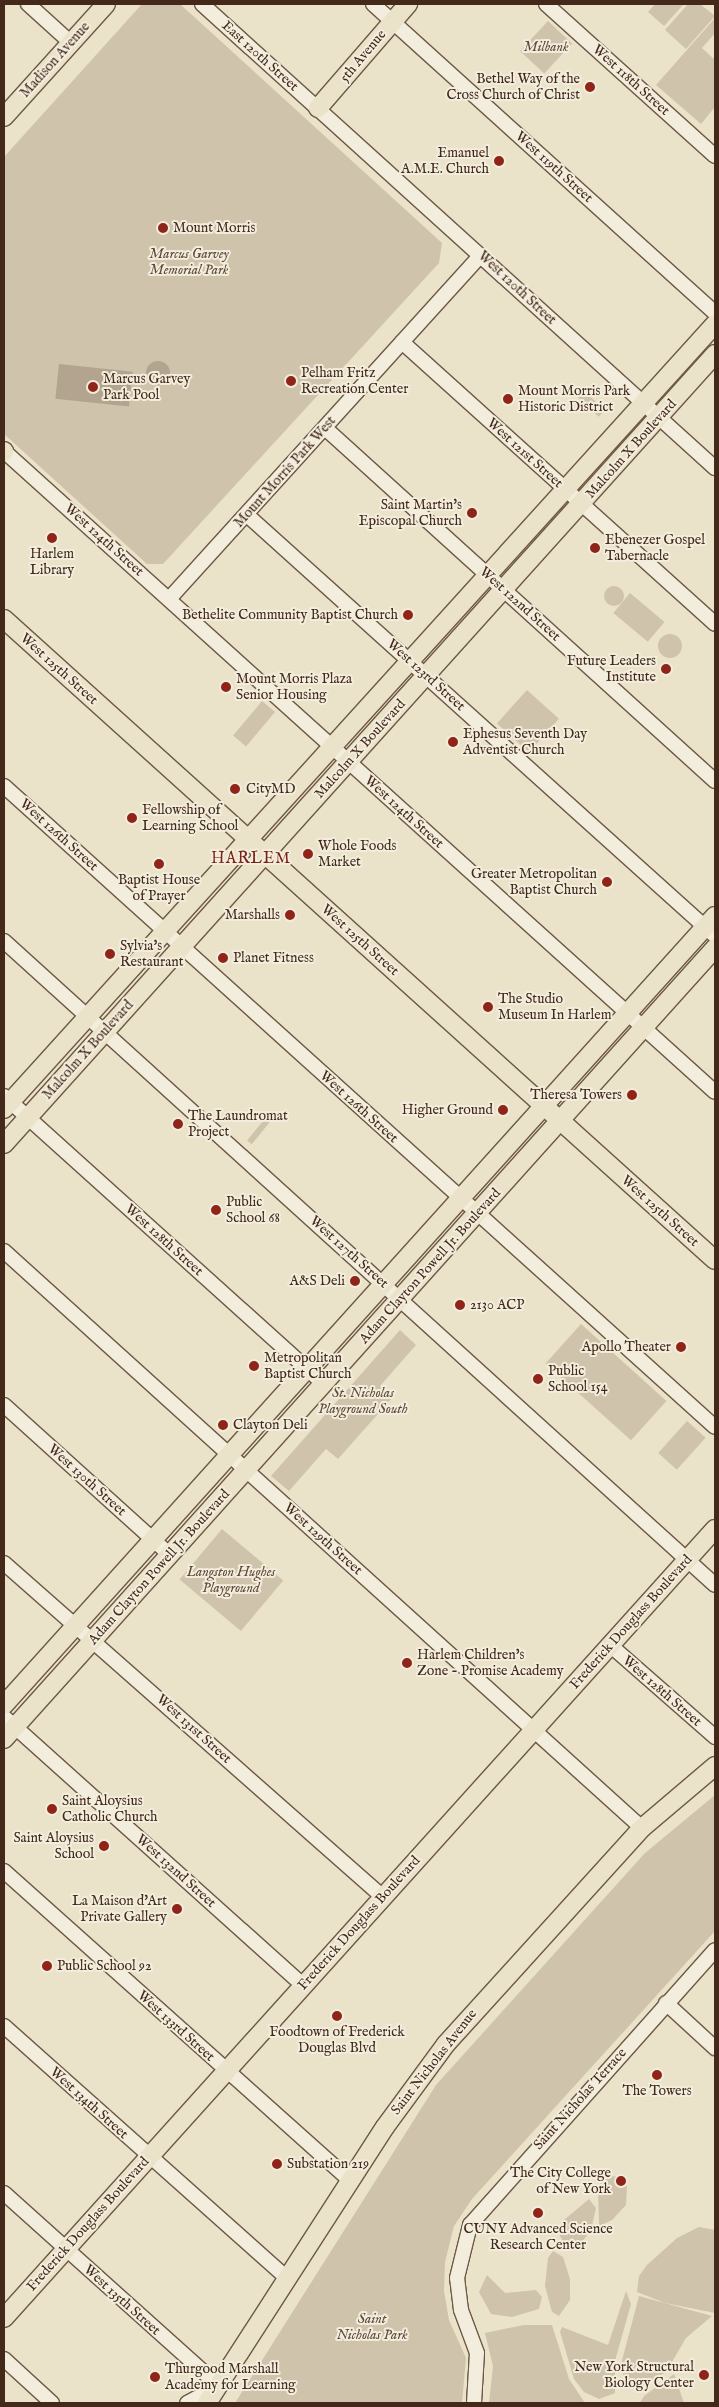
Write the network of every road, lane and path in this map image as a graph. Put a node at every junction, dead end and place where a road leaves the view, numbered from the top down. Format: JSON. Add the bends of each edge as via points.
{"nodes":[{"id":1,"x":28,"y":4,"type":"edge"},
{"id":2,"x":106,"y":4,"type":"edge"},
{"id":3,"x":202,"y":4,"type":"edge"},
{"id":4,"x":372,"y":4,"type":"edge"},
{"id":5,"x":408,"y":4,"type":"edge"},
{"id":6,"x":546,"y":4,"type":"edge"},
{"id":7,"x":392,"y":21,"type":"junction"},
{"id":8,"x":71,"y":42,"type":"junction"},
{"id":9,"x":318,"y":108,"type":"junction"},
{"id":10,"x":4,"y":117,"type":"edge"},
{"id":11,"x":715,"y":156,"type":"edge"},
{"id":12,"x":481,"y":255,"type":"junction"},
{"id":13,"x":715,"y":312,"type":"edge"},
{"id":14,"x":715,"y":324,"type":"edge"},
{"id":15,"x":402,"y":342,"type":"junction"},
{"id":16,"x":715,"y":354,"type":"edge"},
{"id":17,"x":642,"y":402,"type":"junction"},
{"id":18,"x":659,"y":417,"type":"junction"},
{"id":19,"x":325,"y":428,"type":"junction"},
{"id":20,"x":4,"y":451,"type":"edge"},
{"id":21,"x":715,"y":468,"type":"edge"},
{"id":22,"x":565,"y":489,"type":"junction"},
{"id":23,"x":582,"y":503,"type":"junction"},
{"id":24,"x":247,"y":515,"type":"junction"},
{"id":25,"x":487,"y":574,"type":"junction"},
{"id":26,"x":504,"y":589,"type":"junction"},
{"id":27,"x":169,"y":600,"type":"junction"},
{"id":28,"x":4,"y":619,"type":"edge"},
{"id":29,"x":715,"y":624,"type":"edge"},
{"id":30,"x":410,"y":661,"type":"junction"},
{"id":31,"x":427,"y":676,"type":"junction"},
{"id":32,"x":332,"y":747,"type":"junction"},
{"id":33,"x":348,"y":761,"type":"junction"},
{"id":34,"x":715,"y":780,"type":"edge"},
{"id":35,"x":4,"y":786,"type":"edge"},
{"id":36,"x":249,"y":840,"type":"junction"},
{"id":37,"x":265,"y":855,"type":"junction"},
{"id":38,"x":712,"y":926,"type":"edge"},
{"id":39,"x":166,"y":932,"type":"junction"},
{"id":40,"x":4,"y":941,"type":"edge"},
{"id":41,"x":182,"y":946,"type":"junction"},
{"id":42,"x":715,"y":948,"type":"edge"},
{"id":43,"x":628,"y":1013,"type":"junction"},
{"id":44,"x":88,"y":1018,"type":"junction"},
{"id":45,"x":644,"y":1028,"type":"junction"},
{"id":46,"x":104,"y":1032,"type":"junction"},
{"id":47,"x":715,"y":1092,"type":"edge"},
{"id":48,"x":6,"y":1102,"type":"edge"},
{"id":49,"x":544,"y":1106,"type":"junction"},
{"id":50,"x":28,"y":1117,"type":"junction"},
{"id":51,"x":560,"y":1121,"type":"junction"},
{"id":52,"x":4,"y":1144,"type":"edge"},
{"id":53,"x":462,"y":1199,"type":"junction"},
{"id":54,"x":478,"y":1214,"type":"junction"},
{"id":55,"x":4,"y":1251,"type":"edge"},
{"id":56,"x":715,"y":1260,"type":"edge"},
{"id":57,"x":384,"y":1284,"type":"junction"},
{"id":58,"x":401,"y":1299,"type":"junction"},
{"id":59,"x":307,"y":1369,"type":"junction"},
{"id":60,"x":324,"y":1384,"type":"junction"},
{"id":61,"x":4,"y":1405,"type":"edge"},
{"id":62,"x":715,"y":1427,"type":"edge"},
{"id":63,"x":230,"y":1455,"type":"junction"},
{"id":64,"x":246,"y":1469,"type":"junction"},
{"id":65,"x":715,"y":1528,"type":"edge"},
{"id":66,"x":153,"y":1540,"type":"junction"},
{"id":67,"x":170,"y":1555,"type":"junction"},
{"id":68,"x":687,"y":1560,"type":"junction"},
{"id":69,"x":4,"y":1563,"type":"edge"},
{"id":70,"x":715,"y":1585,"type":"edge"},
{"id":71,"x":75,"y":1626,"type":"junction"},
{"id":72,"x":93,"y":1640,"type":"junction"},
{"id":73,"x":610,"y":1645,"type":"junction"},
{"id":74,"x":4,"y":1705,"type":"edge"},
{"id":75,"x":7,"y":1727,"type":"edge"},
{"id":76,"x":532,"y":1731,"type":"junction"},
{"id":77,"x":715,"y":1737,"type":"edge"},
{"id":78,"x":715,"y":1766,"type":"edge"},
{"id":79,"x":642,"y":1828,"type":"junction"},
{"id":80,"x":4,"y":1871,"type":"edge"},
{"id":81,"x":383,"y":1897,"type":"junction"},
{"id":82,"x":715,"y":1950,"type":"edge"},
{"id":83,"x":303,"y":1985,"type":"junction"},
{"id":84,"x":666,"y":2004,"type":"junction"},
{"id":85,"x":4,"y":2026,"type":"edge"},
{"id":86,"x":715,"y":2048,"type":"edge"},
{"id":87,"x":226,"y":2071,"type":"junction"},
{"id":88,"x":149,"y":2156,"type":"junction"},
{"id":89,"x":350,"y":2180,"type":"junction"},
{"id":90,"x":4,"y":2193,"type":"edge"},
{"id":91,"x":66,"y":2249,"type":"junction"},
{"id":92,"x":287,"y":2278,"type":"junction"},
{"id":93,"x":4,"y":2318,"type":"edge"},
{"id":94,"x":4,"y":2360,"type":"edge"},
{"id":95,"x":219,"y":2386,"type":"junction"},
{"id":96,"x":52,"y":2403,"type":"edge"},
{"id":97,"x":187,"y":2403,"type":"edge"},
{"id":98,"x":208,"y":2403,"type":"edge"},
{"id":99,"x":474,"y":2403,"type":"edge"}],
"edges":[{"from":1,"to":8,"type":"street"},
{"from":2,"to":8,"type":"main road","name":"Madison Avenue"},
{"from":3,"to":9,"type":"street","name":"East 120th Street"},
{"from":4,"to":7,"type":"street","name":"West 119th Street"},
{"from":5,"to":7,"type":"main road","name":"5th Avenue"},
{"from":6,"to":11,"type":"street","name":"West 118th Street"},
{"from":7,"to":9,"type":"main road","name":"5th Avenue"},
{"from":7,"to":13,"type":"street","name":"West 119th Street"},
{"from":8,"to":10,"type":"main road","name":"Madison Avenue"},
{"from":9,"to":12,"type":"street","name":"West 120th Street"},
{"from":12,"to":15,"type":"street","name":"Mount Morris Park West"},
{"from":12,"to":17,"type":"street","name":"West 120th Street"},
{"from":14,"to":17,"type":"main road","name":"Malcolm X Boulevard"},
{"from":15,"to":19,"type":"street","name":"Mount Morris Park West"},
{"from":15,"to":22,"type":"street","name":"West 121st Street"},
{"from":16,"to":18,"type":"main road","name":"Malcolm X Boulevard"},
{"from":17,"to":18,"type":"street","name":"West 120th Street"},
{"from":17,"to":22,"type":"main road","name":"Malcolm X Boulevard"},
{"from":18,"to":21,"type":"street","name":"West 120th Street"},
{"from":18,"to":23,"type":"main road","name":"Malcolm X Boulevard"},
{"from":19,"to":24,"type":"street","name":"Mount Morris Park West"},
{"from":19,"to":25,"type":"street","name":"West 122nd Street"},
{"from":20,"to":27,"type":"street","name":"West 124th Street"},
{"from":22,"to":23,"type":"street","name":"West 121st Street"},
{"from":22,"to":25,"type":"main road","name":"Malcolm X Boulevard"},
{"from":23,"to":26,"type":"main road","name":"Malcolm X Boulevard"},
{"from":23,"to":29,"type":"street","name":"West 121st Street"},
{"from":24,"to":27,"type":"street","name":"Mount Morris Park West"},
{"from":24,"to":30,"type":"street","name":"West 123rd Street"},
{"from":25,"to":26,"type":"street","name":"West 122nd Street"},
{"from":25,"to":30,"type":"main road","name":"Malcolm X Boulevard"},
{"from":26,"to":31,"type":"main road","name":"Malcolm X Boulevard"},
{"from":26,"to":34,"type":"street","name":"West 122nd Street"},
{"from":27,"to":32,"type":"street","name":"West 124th Street"},
{"from":28,"to":36,"type":"main road","name":"West 125th Street"},
{"from":30,"to":31,"type":"street","name":"West 123rd Street"},
{"from":30,"to":32,"type":"main road","name":"Malcolm X Boulevard"},
{"from":31,"to":33,"type":"main road","name":"Malcolm X Boulevard"},
{"from":31,"to":38,"type":"street","name":"West 123rd Street"},
{"from":32,"to":33,"type":"street","name":"West 124th Street"},
{"from":32,"to":36,"type":"main road","name":"Malcolm X Boulevard"},
{"from":33,"to":37,"type":"main road","name":"Malcolm X Boulevard"},
{"from":33,"to":43,"type":"street","name":"West 124th Street"},
{"from":35,"to":39,"type":"street","name":"West 126th Street"},
{"from":36,"to":37,"type":"main road","name":"West 125th Street"},
{"from":36,"to":39,"type":"main road","name":"Malcolm X Boulevard"},
{"from":37,"to":41,"type":"main road","name":"Malcolm X Boulevard"},
{"from":37,"to":49,"type":"main road","name":"West 125th Street"},
{"from":38,"to":43,"type":"main road","name":"Adam Clayton Powell Jr. Boulevard"},
{"from":39,"to":41,"type":"street","name":"West 126th Street"},
{"from":39,"to":44,"type":"main road","name":"Malcolm X Boulevard"},
{"from":40,"to":44,"type":"street","name":"West 127th Street"},
{"from":41,"to":46,"type":"main road","name":"Malcolm X Boulevard"},
{"from":41,"to":53,"type":"street","name":"West 126th Street"},
{"from":42,"to":45,"type":"main road","name":"Adam Clayton Powell Jr. Boulevard"},
{"from":43,"to":45,"type":"street","name":"West 124th Street"},
{"from":43,"to":49,"type":"main road","name":"Adam Clayton Powell Jr. Boulevard"},
{"from":44,"to":46,"type":"street","name":"West 127th Street"},
{"from":44,"to":48,"type":"main road","name":"Malcolm X Boulevard"},
{"from":45,"to":47,"type":"street","name":"West 124th Street"},
{"from":45,"to":51,"type":"main road","name":"Adam Clayton Powell Jr. Boulevard"},
{"from":46,"to":50,"type":"main road","name":"Malcolm X Boulevard"},
{"from":46,"to":57,"type":"street","name":"West 127th Street"},
{"from":48,"to":50,"type":"street","name":"West 128th Street"},
{"from":49,"to":51,"type":"main road","name":"West 125th Street"},
{"from":49,"to":53,"type":"main road","name":"Adam Clayton Powell Jr. Boulevard"},
{"from":50,"to":52,"type":"main road","name":"Malcolm X Boulevard"},
{"from":50,"to":59,"type":"street","name":"West 128th Street"},
{"from":51,"to":54,"type":"main road","name":"Adam Clayton Powell Jr. Boulevard"},
{"from":51,"to":56,"type":"main road","name":"West 125th Street"},
{"from":53,"to":54,"type":"street","name":"West 126th Street"},
{"from":53,"to":57,"type":"main road","name":"Adam Clayton Powell Jr. Boulevard"},
{"from":54,"to":58,"type":"main road","name":"Adam Clayton Powell Jr. Boulevard"},
{"from":54,"to":62,"type":"street","name":"West 126th Street"},
{"from":55,"to":63,"type":"street","name":"West 129th Street"},
{"from":57,"to":58,"type":"street","name":"West 127th Street"},
{"from":57,"to":59,"type":"main road","name":"Adam Clayton Powell Jr. Boulevard"},
{"from":58,"to":60,"type":"main road","name":"Adam Clayton Powell Jr. Boulevard"},
{"from":58,"to":68,"type":"street","name":"West 127th Street"},
{"from":59,"to":60,"type":"street","name":"West 128th Street"},
{"from":59,"to":63,"type":"main road","name":"Adam Clayton Powell Jr. Boulevard"},
{"from":60,"to":64,"type":"main road","name":"Adam Clayton Powell Jr. Boulevard"},
{"from":61,"to":66,"type":"street","name":"West 130th Street"},
{"from":63,"to":64,"type":"street","name":"West 129th Street"},
{"from":63,"to":66,"type":"main road","name":"Adam Clayton Powell Jr. Boulevard"},
{"from":64,"to":67,"type":"main road","name":"Adam Clayton Powell Jr. Boulevard"},
{"from":64,"to":76,"type":"street","name":"West 129th Street"},
{"from":65,"to":68,"type":"main road","name":"Frederick Douglass Boulevard"},
{"from":66,"to":67,"type":"street","name":"West 130th Street"},
{"from":66,"to":71,"type":"main road","name":"Adam Clayton Powell Jr. Boulevard"},
{"from":67,"to":72,"type":"main road","name":"Adam Clayton Powell Jr. Boulevard"},
{"from":68,"to":70,"type":"street","name":"West 127th Street"},
{"from":68,"to":73,"type":"main road","name":"Frederick Douglass Boulevard"},
{"from":69,"to":71,"type":"street","name":"West 131st Street"},
{"from":71,"to":72,"type":"street","name":"West 131st Street"},
{"from":71,"to":74,"type":"main road","name":"Adam Clayton Powell Jr. Boulevard"},
{"from":72,"to":75,"type":"main road","name":"Adam Clayton Powell Jr. Boulevard"},
{"from":72,"to":81,"type":"street","name":"West 131st Street"},
{"from":73,"to":76,"type":"main road","name":"Frederick Douglass Boulevard"},
{"from":73,"to":77,"type":"street","name":"West 128th Street"},
{"from":75,"to":83,"type":"street","name":"West 132nd Street"},
{"from":76,"to":79,"type":"street","name":"West 129th Street"},
{"from":76,"to":81,"type":"main road","name":"Frederick Douglass Boulevard"},
{"from":78,"to":79,"type":"main road","name":"Saint Nicholas Avenue"},
{"from":79,"to":89,"type":"main road","name":"Saint Nicholas Avenue","via":[[482,2000],[416,2084]]},
{"from":80,"to":87,"type":"street","name":"West 133rd Street"},
{"from":81,"to":83,"type":"main road","name":"Frederick Douglass Boulevard"},
{"from":82,"to":84,"type":"street","name":"Saint Nicholas Terrace"},
{"from":83,"to":87,"type":"main road","name":"Frederick Douglass Boulevard"},
{"from":84,"to":86,"type":"street"},
{"from":84,"to":99,"type":"street","name":"Saint Nicholas Terrace","via":[[470,2226],[457,2278],[461,2310],[477,2352]]},
{"from":85,"to":88,"type":"street","name":"West 134th Street"},
{"from":87,"to":88,"type":"main road","name":"Frederick Douglass Boulevard"},
{"from":87,"to":89,"type":"street","name":"West 133rd Street"},
{"from":88,"to":91,"type":"main road","name":"Frederick Douglass Boulevard"},
{"from":88,"to":92,"type":"street","name":"West 134th Street"},
{"from":89,"to":92,"type":"main road","name":"Saint Nicholas Avenue"},
{"from":90,"to":91,"type":"street","name":"West 135th Street"},
{"from":91,"to":93,"type":"main road","name":"Frederick Douglass Boulevard"},
{"from":91,"to":95,"type":"street","name":"West 135th Street"},
{"from":92,"to":95,"type":"main road","name":"Saint Nicholas Avenue"},
{"from":94,"to":96,"type":"street"},
{"from":95,"to":97,"type":"street"},
{"from":95,"to":98,"type":"main road","name":"Saint Nicholas Avenue"}]}
